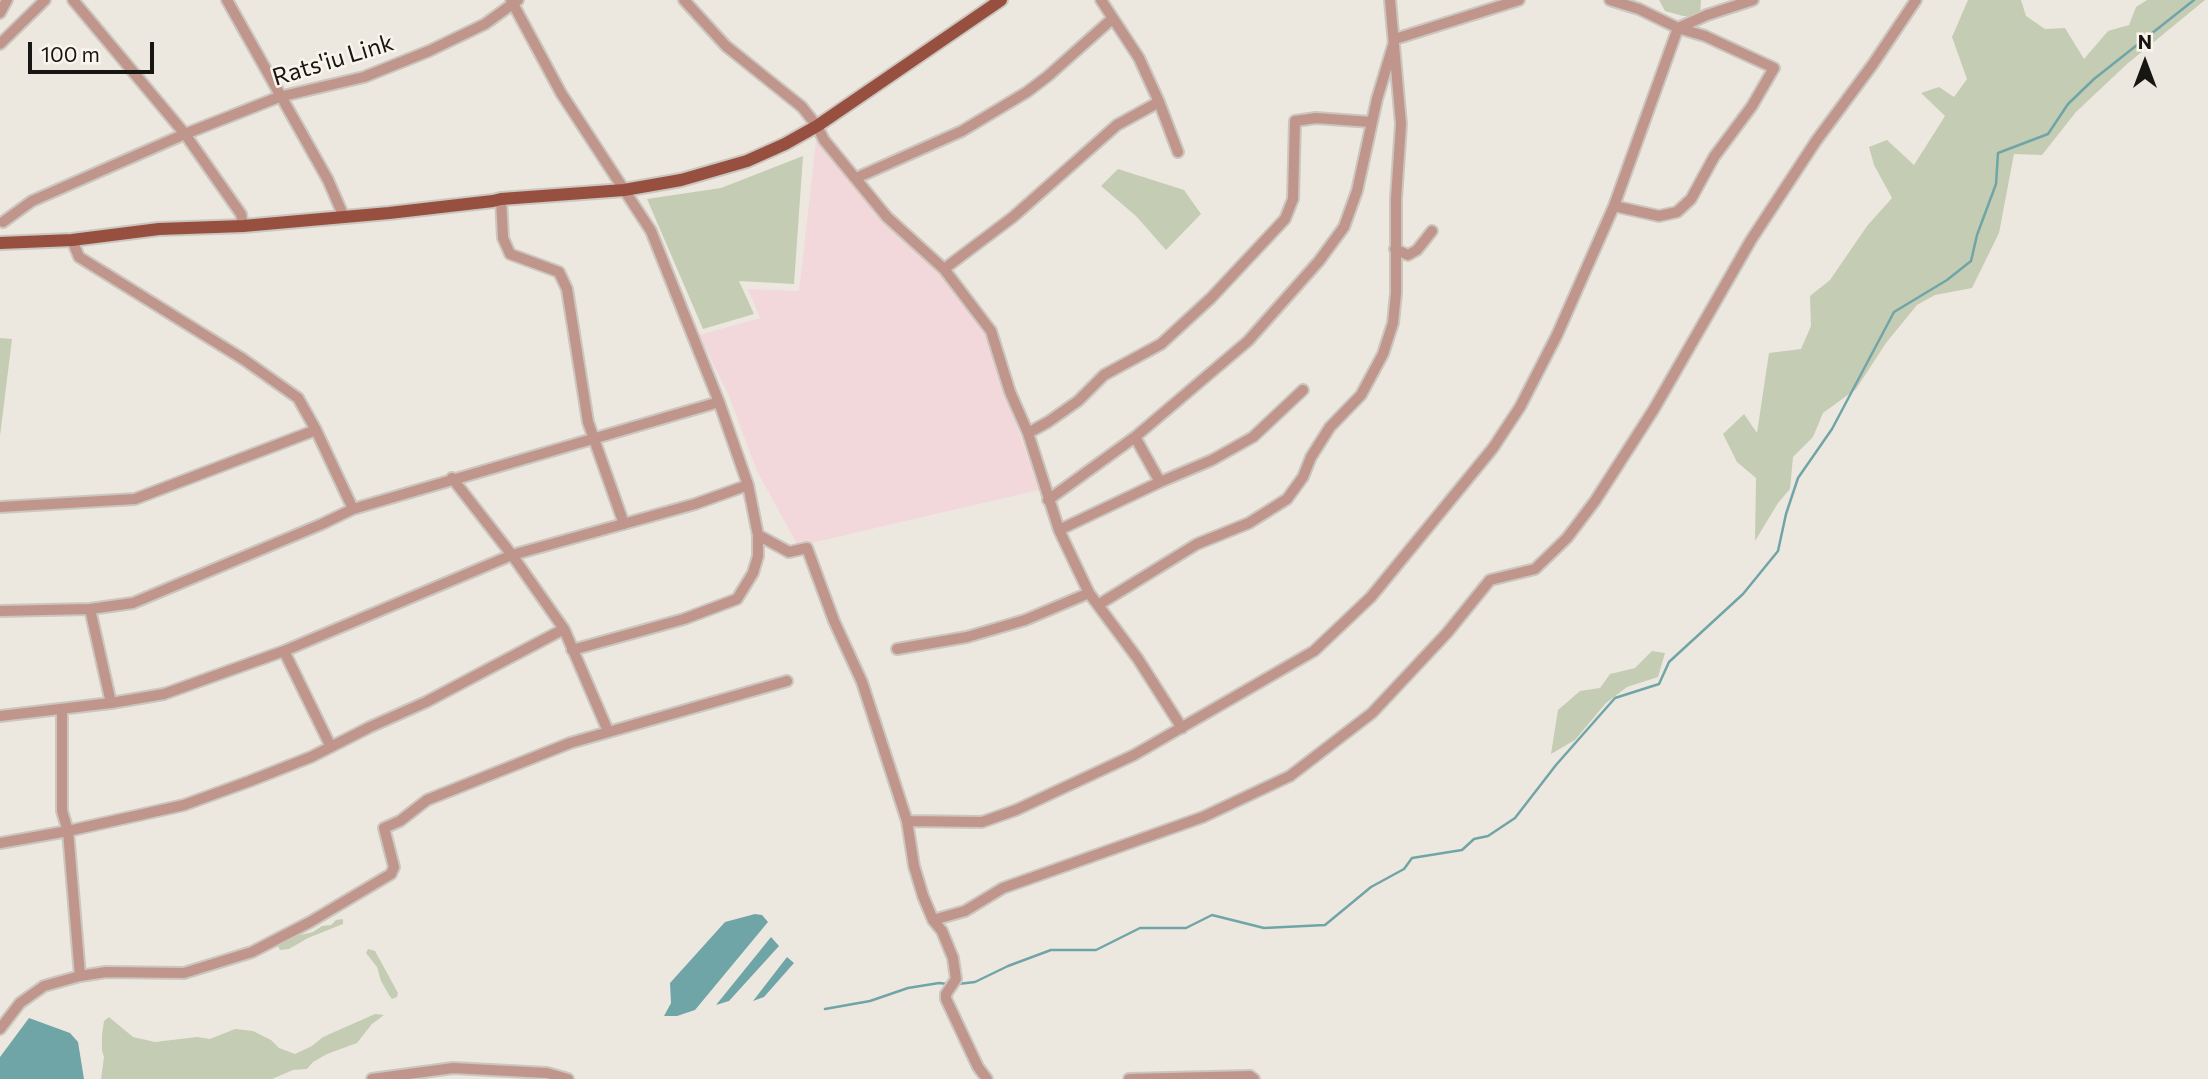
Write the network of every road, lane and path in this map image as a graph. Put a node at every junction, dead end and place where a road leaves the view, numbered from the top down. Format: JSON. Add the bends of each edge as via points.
{"nodes":[{"id":1,"x":7,"y":0,"type":"edge"},
{"id":2,"x":45,"y":0,"type":"edge"},
{"id":3,"x":74,"y":0,"type":"edge"},
{"id":4,"x":227,"y":0,"type":"edge"},
{"id":5,"x":1001,"y":0,"type":"edge"},
{"id":6,"x":1101,"y":0,"type":"edge"},
{"id":7,"x":1390,"y":0,"type":"edge"},
{"id":8,"x":1519,"y":0,"type":"edge"},
{"id":9,"x":1610,"y":0,"type":"edge"},
{"id":10,"x":1753,"y":0,"type":"edge"},
{"id":11,"x":1916,"y":0,"type":"edge"},
{"id":12,"x":514,"y":1,"type":"edge"},
{"id":13,"x":689,"y":1,"type":"edge"},
{"id":14,"x":0,"y":13,"type":"edge"},
{"id":15,"x":1112,"y":19,"type":"junction"},
{"id":16,"x":1678,"y":28,"type":"junction"},
{"id":17,"x":1395,"y":39,"type":"junction"},
{"id":18,"x":0,"y":44,"type":"edge"},
{"id":19,"x":279,"y":97,"type":"junction"},
{"id":20,"x":1159,"y":102,"type":"junction"},
{"id":21,"x":1371,"y":122,"type":"junction"},
{"id":22,"x":817,"y":125,"type":"junction"},
{"id":23,"x":185,"y":135,"type":"junction"},
{"id":24,"x":1178,"y":152,"type":"dead end"},
{"id":25,"x":856,"y":178,"type":"junction"},
{"id":26,"x":624,"y":190,"type":"junction"},
{"id":27,"x":501,"y":198,"type":"junction"},
{"id":28,"x":1614,"y":206,"type":"junction"},
{"id":29,"x":344,"y":217,"type":"junction"},
{"id":30,"x":2,"y":221,"type":"edge"},
{"id":31,"x":243,"y":226,"type":"junction"},
{"id":32,"x":1432,"y":231,"type":"dead end"},
{"id":33,"x":72,"y":240,"type":"junction"},
{"id":34,"x":4,"y":242,"type":"edge"},
{"id":35,"x":1395,"y":249,"type":"junction"},
{"id":36,"x":944,"y":269,"type":"junction"},
{"id":37,"x":1303,"y":390,"type":"dead end"},
{"id":38,"x":719,"y":402,"type":"junction"},
{"id":39,"x":316,"y":430,"type":"junction"},
{"id":40,"x":1028,"y":433,"type":"junction"},
{"id":41,"x":1135,"y":437,"type":"junction"},
{"id":42,"x":594,"y":439,"type":"junction"},
{"id":43,"x":452,"y":478,"type":"junction"},
{"id":44,"x":1160,"y":482,"type":"junction"},
{"id":45,"x":748,"y":485,"type":"junction"},
{"id":46,"x":1048,"y":500,"type":"junction"},
{"id":47,"x":0,"y":507,"type":"edge"},
{"id":48,"x":353,"y":509,"type":"junction"},
{"id":49,"x":624,"y":524,"type":"junction"},
{"id":50,"x":1059,"y":530,"type":"junction"},
{"id":51,"x":758,"y":535,"type":"junction"},
{"id":52,"x":512,"y":555,"type":"junction"},
{"id":53,"x":1089,"y":593,"type":"junction"},
{"id":54,"x":1098,"y":605,"type":"junction"},
{"id":55,"x":90,"y":609,"type":"junction"},
{"id":56,"x":0,"y":611,"type":"edge"},
{"id":57,"x":564,"y":629,"type":"junction"},
{"id":58,"x":897,"y":649,"type":"dead end"},
{"id":59,"x":572,"y":650,"type":"junction"},
{"id":60,"x":284,"y":651,"type":"junction"},
{"id":61,"x":788,"y":681,"type":"dead end"},
{"id":62,"x":111,"y":703,"type":"junction"},
{"id":63,"x":62,"y":710,"type":"junction"},
{"id":64,"x":0,"y":716,"type":"edge"},
{"id":65,"x":1182,"y":728,"type":"junction"},
{"id":66,"x":608,"y":731,"type":"junction"},
{"id":67,"x":331,"y":747,"type":"junction"},
{"id":68,"x":907,"y":821,"type":"junction"},
{"id":69,"x":68,"y":831,"type":"junction"},
{"id":70,"x":0,"y":843,"type":"edge"},
{"id":71,"x":933,"y":920,"type":"junction"},
{"id":72,"x":80,"y":976,"type":"junction"},
{"id":73,"x":0,"y":1029,"type":"edge"},
{"id":74,"x":372,"y":1079,"type":"edge"},
{"id":75,"x":568,"y":1079,"type":"edge"},
{"id":76,"x":987,"y":1079,"type":"edge"},
{"id":77,"x":1129,"y":1079,"type":"edge"},
{"id":78,"x":1254,"y":1079,"type":"edge"}],
"edges":[{"from":1,"to":14,"type":"street"},
{"from":2,"to":18,"type":"street"},
{"from":3,"to":23,"type":"street"},
{"from":4,"to":19,"type":"street"},
{"from":5,"to":22,"type":"main road"},
{"from":6,"to":15,"type":"street"},
{"from":7,"to":17,"type":"street"},
{"from":8,"to":17,"type":"street"},
{"from":9,"to":16,"type":"street"},
{"from":10,"to":16,"type":"street"},
{"from":11,"to":71,"type":"street","via":[[1751,240],[1595,501],[1535,569],[1490,580],[1372,713],[1290,776],[1203,817],[1003,888],[965,911]]},
{"from":12,"to":19,"type":"street","name":"Rats'iu Link","via":[[485,24],[429,51],[364,77]]},
{"from":12,"to":26,"type":"street","via":[[561,93]]},
{"from":13,"to":22,"type":"street","via":[[726,46],[802,107]]},
{"from":15,"to":20,"type":"street","via":[[1139,58]]},
{"from":15,"to":25,"type":"street","via":[[1027,92],[962,131]]},
{"from":16,"to":28,"type":"street"},
{"from":16,"to":28,"type":"street","via":[[1774,68],[1691,199],[1677,212],[1659,216]]},
{"from":17,"to":21,"type":"street"},
{"from":17,"to":35,"type":"street","via":[[1401,124]]},
{"from":19,"to":23,"type":"street","name":"Rats'iu Link"},
{"from":19,"to":29,"type":"street","via":[[328,180]]},
{"from":20,"to":24,"type":"street"},
{"from":20,"to":36,"type":"street","via":[[1117,125],[1013,217]]},
{"from":21,"to":40,"type":"street","via":[[1295,121],[1293,198],[1285,219],[1161,344],[1104,375],[1078,401]]},
{"from":21,"to":41,"type":"street","via":[[1357,191],[1344,227],[1319,261],[1248,341]]},
{"from":22,"to":25,"type":"street"},
{"from":22,"to":26,"type":"main road","via":[[747,162]]},
{"from":23,"to":30,"type":"street","name":"Rats'iu Link","via":[[32,201]]},
{"from":23,"to":31,"type":"street","via":[[241,214]]},
{"from":25,"to":36,"type":"street","via":[[887,218]]},
{"from":26,"to":27,"type":"main road"},
{"from":26,"to":38,"type":"street","via":[[651,231]]},
{"from":27,"to":29,"type":"main road"},
{"from":27,"to":42,"type":"street","via":[[503,238],[510,254],[559,272],[567,289]]},
{"from":28,"to":65,"type":"street","via":[[1520,407],[1493,448],[1371,597],[1314,651]]},
{"from":29,"to":31,"type":"main road"},
{"from":30,"to":34,"type":"street"},
{"from":31,"to":33,"type":"main road","via":[[159,229]]},
{"from":32,"to":35,"type":"street","via":[[1408,255]]},
{"from":33,"to":34,"type":"main road"},
{"from":33,"to":39,"type":"street","via":[[79,257],[298,398]]},
{"from":35,"to":54,"type":"street","via":[[1396,293],[1383,354],[1361,395],[1330,427],[1287,499],[1249,523],[1197,544]]},
{"from":36,"to":40,"type":"street","via":[[990,331]]},
{"from":37,"to":44,"type":"street","via":[[1254,437]]},
{"from":38,"to":42,"type":"street"},
{"from":38,"to":45,"type":"street"},
{"from":39,"to":47,"type":"street","via":[[135,499]]},
{"from":39,"to":48,"type":"street"},
{"from":40,"to":46,"type":"street"},
{"from":41,"to":44,"type":"street"},
{"from":41,"to":46,"type":"street"},
{"from":42,"to":43,"type":"street"},
{"from":42,"to":49,"type":"street"},
{"from":43,"to":48,"type":"street"},
{"from":43,"to":52,"type":"street"},
{"from":44,"to":50,"type":"street"},
{"from":45,"to":49,"type":"street"},
{"from":45,"to":51,"type":"street"},
{"from":46,"to":50,"type":"street"},
{"from":48,"to":55,"type":"street","via":[[132,603]]},
{"from":49,"to":52,"type":"street"},
{"from":50,"to":53,"type":"street"},
{"from":51,"to":59,"type":"street","via":[[753,573],[737,599]]},
{"from":51,"to":68,"type":"street","via":[[789,552],[807,548],[862,682]]},
{"from":52,"to":57,"type":"street"},
{"from":52,"to":60,"type":"street"},
{"from":53,"to":54,"type":"street"},
{"from":53,"to":58,"type":"street","via":[[1025,620],[967,637]]},
{"from":54,"to":65,"type":"street"},
{"from":55,"to":56,"type":"street"},
{"from":55,"to":62,"type":"street"},
{"from":57,"to":59,"type":"street"},
{"from":57,"to":67,"type":"street"},
{"from":59,"to":66,"type":"street"},
{"from":60,"to":62,"type":"street","via":[[164,694]]},
{"from":60,"to":67,"type":"street"},
{"from":61,"to":66,"type":"street"},
{"from":62,"to":63,"type":"street"},
{"from":63,"to":64,"type":"street"},
{"from":63,"to":69,"type":"street","via":[[62,811]]},
{"from":65,"to":68,"type":"street","via":[[1124,760],[982,822]]},
{"from":66,"to":72,"type":"street","via":[[427,800],[384,828],[394,867],[391,874],[252,952],[184,973]]},
{"from":67,"to":69,"type":"street","via":[[184,805]]},
{"from":68,"to":71,"type":"street","via":[[914,866]]},
{"from":69,"to":70,"type":"street"},
{"from":69,"to":72,"type":"street"},
{"from":71,"to":76,"type":"street","via":[[953,958],[956,979],[946,999]]},
{"from":72,"to":73,"type":"street","via":[[29,995]]},
{"from":74,"to":75,"type":"street","via":[[453,1068],[547,1073]]},
{"from":77,"to":78,"type":"street"}]}
